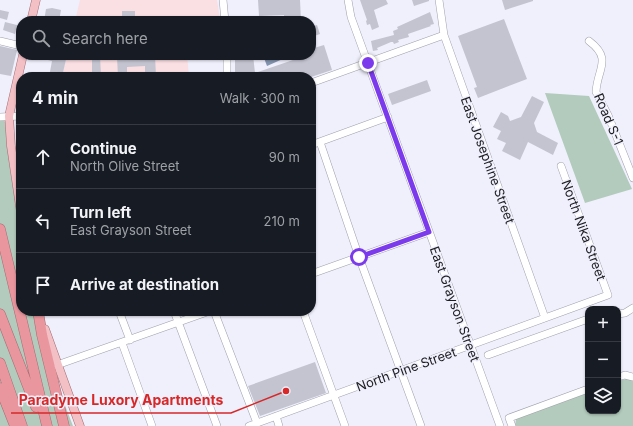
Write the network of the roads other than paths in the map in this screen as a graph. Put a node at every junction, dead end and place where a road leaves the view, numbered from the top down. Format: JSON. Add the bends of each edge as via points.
{"nodes":[{"id":1,"x":36,"y":0,"type":"edge"},
{"id":2,"x":223,"y":0,"type":"edge"},
{"id":3,"x":348,"y":0,"type":"edge"},
{"id":4,"x":439,"y":0,"type":"edge"},
{"id":5,"x":32,"y":16,"type":"edge"},
{"id":6,"x":225,"y":16,"type":"edge"},
{"id":7,"x":444,"y":35,"type":"junction"},
{"id":8,"x":0,"y":41,"type":"edge"},
{"id":9,"x":589,"y":41,"type":"dead end"},
{"id":10,"x":16,"y":45,"type":"edge"},
{"id":11,"x":22,"y":60,"type":"edge"},
{"id":12,"x":227,"y":60,"type":"edge"},
{"id":13,"x":368,"y":63,"type":"junction"},
{"id":14,"x":19,"y":72,"type":"edge"},
{"id":15,"x":227,"y":72,"type":"edge"},
{"id":16,"x":316,"y":81,"type":"edge"},
{"id":17,"x":16,"y":86,"type":"edge"},
{"id":18,"x":9,"y":116,"type":"junction"},
{"id":19,"x":16,"y":116,"type":"edge"},
{"id":20,"x":0,"y":117,"type":"edge"},
{"id":21,"x":388,"y":117,"type":"junction"},
{"id":22,"x":320,"y":142,"type":"junction"},
{"id":23,"x":316,"y":143,"type":"edge"},
{"id":24,"x":561,"y":166,"type":"dead end"},
{"id":25,"x":633,"y":178,"type":"edge"},
{"id":26,"x":16,"y":180,"type":"edge"},
{"id":27,"x":0,"y":229,"type":"edge"},
{"id":28,"x":429,"y":232,"type":"junction"},
{"id":29,"x":359,"y":257,"type":"junction"},
{"id":30,"x":316,"y":272,"type":"edge"},
{"id":31,"x":608,"y":295,"type":"joint"},
{"id":32,"x":16,"y":296,"type":"edge"},
{"id":33,"x":633,"y":308,"type":"edge"},
{"id":34,"x":0,"y":314,"type":"edge"},
{"id":35,"x":621,"y":314,"type":"edge"},
{"id":36,"x":21,"y":316,"type":"edge"},
{"id":37,"x":39,"y":316,"type":"edge"},
{"id":38,"x":40,"y":316,"type":"edge"},
{"id":39,"x":121,"y":316,"type":"edge"},
{"id":40,"x":176,"y":316,"type":"edge"},
{"id":41,"x":195,"y":316,"type":"edge"},
{"id":42,"x":216,"y":316,"type":"edge"},
{"id":43,"x":305,"y":316,"type":"edge"},
{"id":44,"x":545,"y":318,"type":"junction"},
{"id":45,"x":585,"y":320,"type":"edge"},
{"id":46,"x":178,"y":322,"type":"junction"},
{"id":47,"x":130,"y":340,"type":"junction"},
{"id":48,"x":122,"y":343,"type":"junction"},
{"id":49,"x":471,"y":345,"type":"junction"},
{"id":50,"x":488,"y":355,"type":"dead end"},
{"id":51,"x":0,"y":363,"type":"edge"},
{"id":52,"x":57,"y":365,"type":"junction"},
{"id":53,"x":401,"y":371,"type":"junction"},
{"id":54,"x":621,"y":376,"type":"edge"},
{"id":55,"x":633,"y":377,"type":"edge"},
{"id":56,"x":0,"y":388,"type":"edge"},
{"id":57,"x":585,"y":390,"type":"edge"},
{"id":58,"x":333,"y":395,"type":"junction"},
{"id":59,"x":276,"y":416,"type":"junction"},
{"id":60,"x":257,"y":423,"type":"junction"},
{"id":61,"x":14,"y":426,"type":"edge"},
{"id":62,"x":22,"y":426,"type":"edge"},
{"id":63,"x":44,"y":426,"type":"edge"},
{"id":64,"x":47,"y":426,"type":"edge"},
{"id":65,"x":64,"y":426,"type":"edge"},
{"id":66,"x":80,"y":426,"type":"edge"},
{"id":67,"x":152,"y":426,"type":"edge"},
{"id":68,"x":217,"y":426,"type":"edge"},
{"id":69,"x":249,"y":426,"type":"edge"},
{"id":70,"x":279,"y":426,"type":"edge"},
{"id":71,"x":344,"y":426,"type":"edge"},
{"id":72,"x":421,"y":426,"type":"edge"},
{"id":73,"x":500,"y":426,"type":"edge"},
{"id":74,"x":512,"y":426,"type":"edge"}],
"edges":[{"from":1,"to":5,"type":"main road"},
{"from":2,"to":6,"type":"street"},
{"from":3,"to":13,"type":"street","name":"East Grayson Street"},
{"from":4,"to":7,"type":"street","name":"East Josephine Street"},
{"from":7,"to":13,"type":"street"},
{"from":7,"to":44,"type":"street","name":"East Josephine Street"},
{"from":8,"to":10,"type":"street"},
{"from":9,"to":25,"type":"street","name":"Road S-1","via":[[596,46],[602,57],[596,92]]},
{"from":11,"to":14,"type":"main road"},
{"from":12,"to":15,"type":"street"},
{"from":13,"to":16,"type":"street"},
{"from":13,"to":21,"type":"street","name":"East Grayson Street"},
{"from":17,"to":18,"type":"main road"},
{"from":18,"to":19,"type":"street"},
{"from":18,"to":20,"type":"street"},
{"from":18,"to":26,"type":"main road"},
{"from":21,"to":22,"type":"street"},
{"from":21,"to":28,"type":"street","name":"East Grayson Street"},
{"from":22,"to":23,"type":"street"},
{"from":22,"to":29,"type":"street"},
{"from":24,"to":31,"type":"street","name":"North Nika Street"},
{"from":27,"to":32,"type":"highway"},
{"from":28,"to":29,"type":"street"},
{"from":28,"to":49,"type":"street","name":"East Grayson Street"},
{"from":29,"to":30,"type":"street"},
{"from":29,"to":53,"type":"street"},
{"from":31,"to":44,"type":"street","name":"North Pine Street"},
{"from":33,"to":35,"type":"street"},
{"from":34,"to":63,"type":"highway"},
{"from":36,"to":64,"type":"highway"},
{"from":37,"to":65,"type":"highway"},
{"from":38,"to":52,"type":"main road"},
{"from":39,"to":47,"type":"street"},
{"from":40,"to":46,"type":"street"},
{"from":41,"to":46,"type":"street"},
{"from":42,"to":60,"type":"street"},
{"from":43,"to":58,"type":"street"},
{"from":44,"to":49,"type":"street","name":"North Pine Street"},
{"from":45,"to":50,"type":"street"},
{"from":46,"to":47,"type":"street"},
{"from":46,"to":68,"type":"street"},
{"from":47,"to":48,"type":"street"},
{"from":48,"to":52,"type":"street"},
{"from":48,"to":67,"type":"street"},
{"from":49,"to":53,"type":"street","name":"North Pine Street"},
{"from":49,"to":73,"type":"street","name":"East Grayson Street"},
{"from":51,"to":62,"type":"highway"},
{"from":52,"to":66,"type":"main road"},
{"from":53,"to":58,"type":"street","name":"North Pine Street"},
{"from":53,"to":72,"type":"street"},
{"from":54,"to":55,"type":"street"},
{"from":56,"to":61,"type":"highway"},
{"from":57,"to":74,"type":"street","via":[[509,418]]},
{"from":58,"to":59,"type":"street","name":"North Pine Street"},
{"from":58,"to":71,"type":"street"},
{"from":59,"to":60,"type":"street","name":"North Pine Street"},
{"from":59,"to":70,"type":"street"},
{"from":60,"to":69,"type":"street","name":"North Pine Street"}]}
